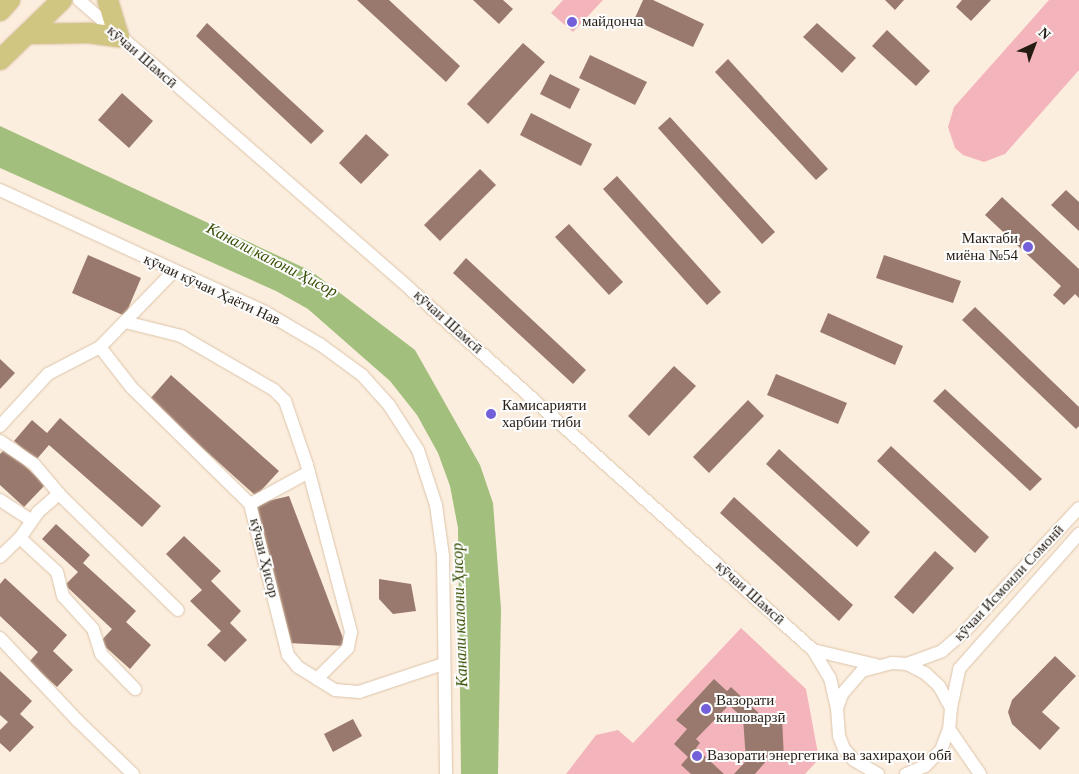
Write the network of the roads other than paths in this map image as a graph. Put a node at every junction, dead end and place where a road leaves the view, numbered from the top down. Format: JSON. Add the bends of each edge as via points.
{"nodes":[{"id":1,"x":62,"y":0,"type":"edge"},
{"id":2,"x":79,"y":0,"type":"edge"},
{"id":3,"x":108,"y":0,"type":"edge"},
{"id":4,"x":29,"y":34,"type":"junction"},
{"id":5,"x":118,"y":37,"type":"junction"},
{"id":6,"x":0,"y":60,"type":"edge"},
{"id":7,"x":0,"y":190,"type":"edge"},
{"id":8,"x":173,"y":272,"type":"junction"},
{"id":9,"x":125,"y":322,"type":"junction"},
{"id":10,"x":100,"y":347,"type":"junction"},
{"id":11,"x":0,"y":426,"type":"edge"},
{"id":12,"x":0,"y":441,"type":"edge"},
{"id":13,"x":309,"y":472,"type":"junction"},
{"id":14,"x":59,"y":494,"type":"junction"},
{"id":15,"x":0,"y":500,"type":"edge"},
{"id":16,"x":250,"y":504,"type":"junction"},
{"id":17,"x":1079,"y":508,"type":"edge"},
{"id":18,"x":32,"y":521,"type":"junction"},
{"id":19,"x":1079,"y":534,"type":"edge"},
{"id":20,"x":20,"y":538,"type":"junction"},
{"id":21,"x":0,"y":557,"type":"edge"},
{"id":22,"x":178,"y":610,"type":"dead end"},
{"id":23,"x":0,"y":638,"type":"edge"},
{"id":24,"x":813,"y":650,"type":"junction"},
{"id":25,"x":443,"y":664,"type":"junction"},
{"id":26,"x":907,"y":664,"type":"junction"},
{"id":27,"x":876,"y":665,"type":"junction"},
{"id":28,"x":317,"y":679,"type":"junction"},
{"id":29,"x":135,"y":689,"type":"dead end"},
{"id":30,"x":837,"y":708,"type":"junction"},
{"id":31,"x":951,"y":708,"type":"junction"},
{"id":32,"x":949,"y":729,"type":"junction"},
{"id":33,"x":915,"y":773,"type":"edge"},
{"id":34,"x":133,"y":774,"type":"edge"},
{"id":35,"x":446,"y":774,"type":"edge"},
{"id":36,"x":878,"y":774,"type":"edge"},
{"id":37,"x":980,"y":774,"type":"edge"}],
"edges":[{"from":1,"to":4,"type":"main road"},
{"from":2,"to":5,"type":"street","name":"кӯчаи Шамсӣ"},
{"from":3,"to":5,"type":"main road"},
{"from":4,"to":5,"type":"main road","via":[[89,32]]},
{"from":4,"to":6,"type":"main road"},
{"from":5,"to":24,"type":"street","name":"кӯчаи Шамсӣ","via":[[418,295]]},
{"from":7,"to":8,"type":"street","name":"кӯчаи кӯчаи Ҳаёти Нав"},
{"from":8,"to":9,"type":"street"},
{"from":8,"to":25,"type":"street","name":"кӯчаи кӯчаи Ҳаёти Нав","via":[[265,312],[322,345],[362,374],[389,405],[418,450],[436,505],[443,556]]},
{"from":9,"to":10,"type":"street"},
{"from":9,"to":13,"type":"street","via":[[181,336],[274,390],[285,401]]},
{"from":10,"to":11,"type":"street","via":[[48,374]]},
{"from":10,"to":16,"type":"street","name":"кӯчаи Ҳисор","via":[[132,387]]},
{"from":12,"to":14,"type":"street","via":[[34,464]]},
{"from":13,"to":16,"type":"street"},
{"from":13,"to":28,"type":"street","via":[[351,641],[345,652]]},
{"from":14,"to":18,"type":"street"},
{"from":14,"to":22,"type":"street"},
{"from":15,"to":18,"type":"street"},
{"from":16,"to":28,"type":"street","name":"кӯчаи Ҳисор","via":[[288,655],[298,668]]},
{"from":17,"to":26,"type":"street","name":"кӯчаи Исмоили Сомонӣ","via":[[966,630],[942,651]]},
{"from":18,"to":20,"type":"street"},
{"from":19,"to":31,"type":"street","name":"кӯчаи Исмоили Сомонӣ","via":[[958,670]]},
{"from":20,"to":21,"type":"street"},
{"from":20,"to":29,"type":"street","via":[[57,572],[63,596],[93,629],[101,654]]},
{"from":23,"to":34,"type":"street","via":[[76,720]]},
{"from":24,"to":27,"type":"street","name":"кӯчаи Шамсӣ"},
{"from":24,"to":30,"type":"street","name":"кӯчаи Шамсӣ","via":[[830,678]]},
{"from":25,"to":28,"type":"street","name":"кӯчаи Ҳисор","via":[[359,692],[335,690]]},
{"from":25,"to":35,"type":"street","name":"кӯчаи кӯчаи Ҳаёти Нав"},
{"from":26,"to":27,"type":"street","name":"кӯчаи Шамсӣ"},
{"from":26,"to":31,"type":"street","via":[[925,673],[939,686]]},
{"from":27,"to":30,"type":"street","via":[[851,681]]},
{"from":30,"to":36,"type":"street","name":"кӯчаи Шамсӣ","via":[[836,722],[844,749],[854,760]]},
{"from":31,"to":32,"type":"street"},
{"from":32,"to":33,"type":"street","via":[[934,759]]},
{"from":32,"to":37,"type":"street"}]}
